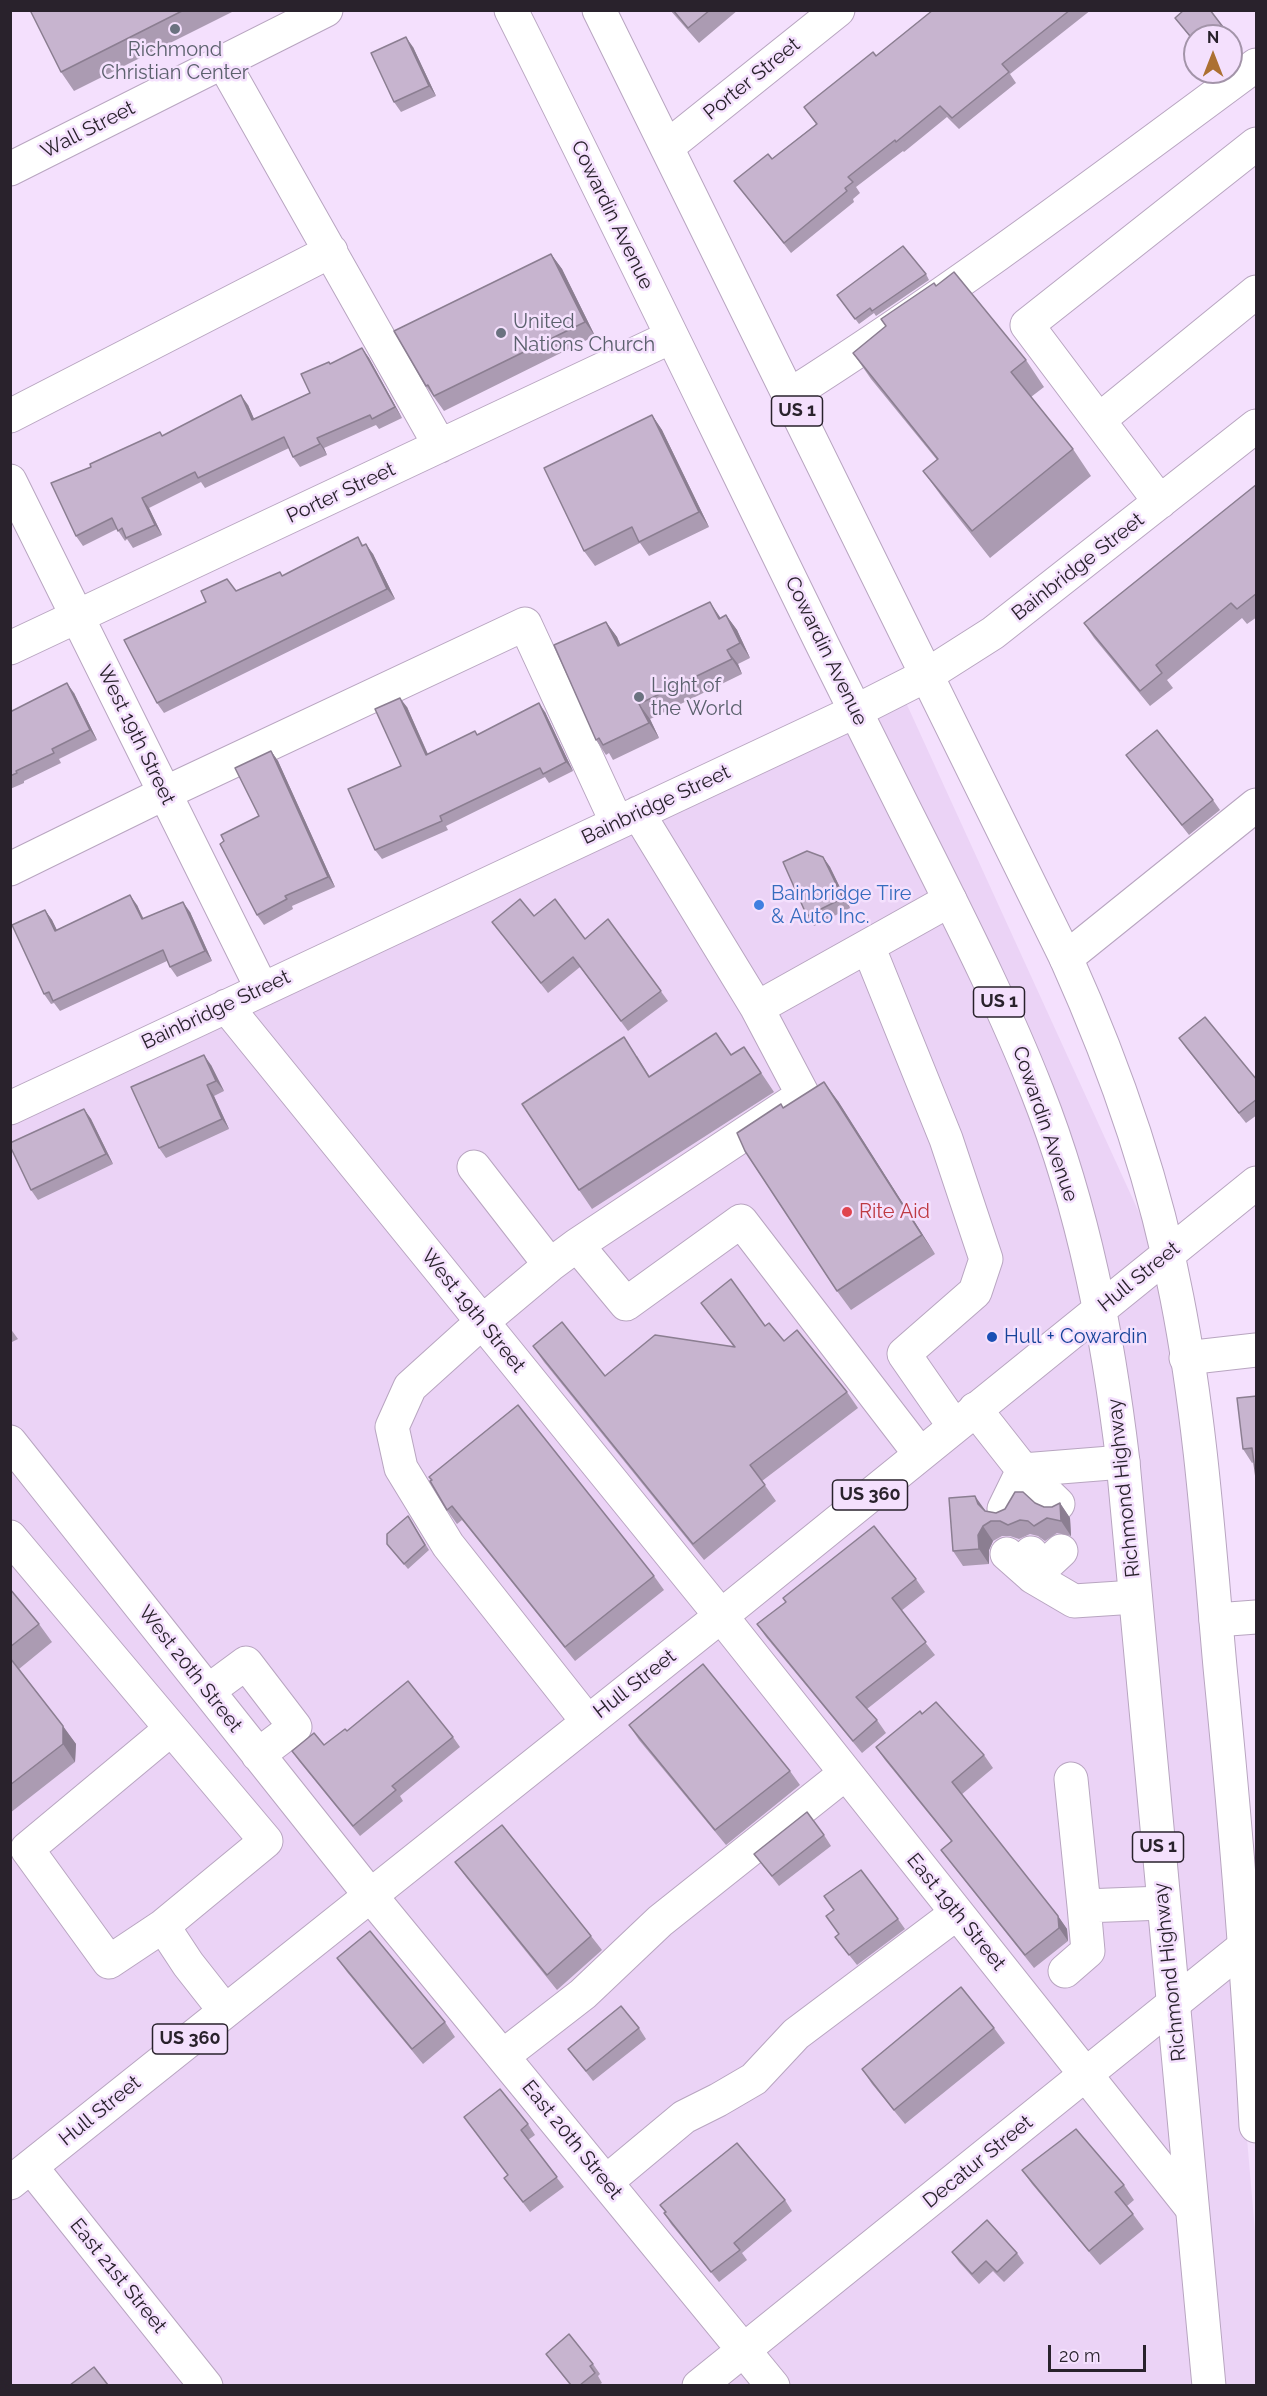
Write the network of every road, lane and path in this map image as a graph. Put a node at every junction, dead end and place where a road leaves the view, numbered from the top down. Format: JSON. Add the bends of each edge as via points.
{"nodes":[{"id":1,"x":326,"y":10,"type":"edge"},
{"id":2,"x":511,"y":10,"type":"edge"},
{"id":3,"x":599,"y":10,"type":"edge"},
{"id":4,"x":838,"y":10,"type":"edge"},
{"id":5,"x":223,"y":62,"type":"junction"},
{"id":6,"x":1257,"y":65,"type":"edge"},
{"id":7,"x":1257,"y":144,"type":"edge"},
{"id":8,"x":667,"y":147,"type":"junction"},
{"id":9,"x":10,"y":169,"type":"edge"},
{"id":10,"x":331,"y":251,"type":"junction"},
{"id":11,"x":1257,"y":292,"type":"edge"},
{"id":12,"x":671,"y":337,"type":"junction"},
{"id":13,"x":790,"y":395,"type":"junction"},
{"id":14,"x":10,"y":416,"type":"edge"},
{"id":15,"x":1099,"y":420,"type":"junction"},
{"id":16,"x":1257,"y":426,"type":"edge"},
{"id":17,"x":440,"y":446,"type":"junction"},
{"id":18,"x":10,"y":481,"type":"edge"},
{"id":19,"x":1160,"y":502,"type":"junction"},
{"id":20,"x":78,"y":617,"type":"junction"},
{"id":21,"x":10,"y":648,"type":"edge"},
{"id":22,"x":927,"y":675,"type":"junction"},
{"id":23,"x":856,"y":711,"type":"junction"},
{"id":24,"x":165,"y":794,"type":"junction"},
{"id":25,"x":1257,"y":805,"type":"edge"},
{"id":26,"x":627,"y":818,"type":"junction"},
{"id":27,"x":10,"y":869,"type":"edge"},
{"id":28,"x":950,"y":900,"type":"junction"},
{"id":29,"x":868,"y":946,"type":"junction"},
{"id":30,"x":1066,"y":958,"type":"junction"},
{"id":31,"x":262,"y":989,"type":"junction"},
{"id":32,"x":226,"y":1006,"type":"junction"},
{"id":33,"x":757,"y":1008,"type":"junction"},
{"id":34,"x":10,"y":1108,"type":"edge"},
{"id":35,"x":474,"y":1167,"type":"dead end"},
{"id":36,"x":1257,"y":1183,"type":"edge"},
{"id":37,"x":577,"y":1245,"type":"junction"},
{"id":38,"x":1167,"y":1254,"type":"junction"},
{"id":39,"x":550,"y":1265,"type":"junction"},
{"id":40,"x":1099,"y":1309,"type":"junction"},
{"id":41,"x":482,"y":1322,"type":"junction"},
{"id":42,"x":1257,"y":1350,"type":"edge"},
{"id":43,"x":1186,"y":1358,"type":"junction"},
{"id":44,"x":965,"y":1417,"type":"junction"},
{"id":45,"x":10,"y":1442,"type":"edge"},
{"id":46,"x":920,"y":1454,"type":"junction"},
{"id":47,"x":1123,"y":1462,"type":"junction"},
{"id":48,"x":1023,"y":1470,"type":"junction"},
{"id":49,"x":1030,"y":1507,"type":"edge"},
{"id":50,"x":10,"y":1537,"type":"edge"},
{"id":51,"x":1033,"y":1558,"type":"dead end"},
{"id":52,"x":1135,"y":1597,"type":"junction"},
{"id":53,"x":721,"y":1616,"type":"junction"},
{"id":54,"x":1257,"y":1617,"type":"edge"},
{"id":55,"x":1216,"y":1620,"type":"junction"},
{"id":56,"x":208,"y":1691,"type":"junction"},
{"id":57,"x":588,"y":1722,"type":"junction"},
{"id":58,"x":171,"y":1729,"type":"junction"},
{"id":59,"x":258,"y":1755,"type":"junction"},
{"id":60,"x":846,"y":1773,"type":"junction"},
{"id":61,"x":1071,"y":1779,"type":"dead end"},
{"id":62,"x":370,"y":1895,"type":"junction"},
{"id":63,"x":1163,"y":1903,"type":"junction"},
{"id":64,"x":1084,"y":1906,"type":"junction"},
{"id":65,"x":957,"y":1913,"type":"junction"},
{"id":66,"x":164,"y":1926,"type":"junction"},
{"id":67,"x":1250,"y":1942,"type":"edge"},
{"id":68,"x":1065,"y":1971,"type":"dead end"},
{"id":69,"x":1173,"y":2005,"type":"junction"},
{"id":70,"x":225,"y":2012,"type":"junction"},
{"id":71,"x":502,"y":2056,"type":"junction"},
{"id":72,"x":1087,"y":2075,"type":"junction"},
{"id":73,"x":1257,"y":2126,"type":"edge"},
{"id":74,"x":21,"y":2175,"type":"edge"},
{"id":75,"x":606,"y":2182,"type":"junction"},
{"id":76,"x":1191,"y":2207,"type":"junction"},
{"id":77,"x":744,"y":2349,"type":"junction"},
{"id":78,"x":206,"y":2385,"type":"edge"},
{"id":79,"x":699,"y":2385,"type":"edge"},
{"id":80,"x":773,"y":2385,"type":"edge"},
{"id":81,"x":1209,"y":2385,"type":"edge"}],
"edges":[{"from":1,"to":5,"type":"street","name":"Wall Street"},
{"from":2,"to":12,"type":"street","name":"Cowardin Avenue","number":"US 1"},
{"from":3,"to":8,"type":"street","number":"US 1"},
{"from":4,"to":8,"type":"street","name":"Porter Street"},
{"from":5,"to":9,"type":"street","name":"Wall Street"},
{"from":5,"to":10,"type":"street"},
{"from":6,"to":13,"type":"street","via":[[999,254],[861,351]]},
{"from":7,"to":15,"type":"street","via":[[1027,325]]},
{"from":8,"to":13,"type":"street","number":"US 1"},
{"from":10,"to":14,"type":"street"},
{"from":10,"to":17,"type":"street"},
{"from":11,"to":15,"type":"street"},
{"from":12,"to":17,"type":"street","name":"Porter Street"},
{"from":12,"to":23,"type":"street","name":"Cowardin Avenue","number":"US 1"},
{"from":13,"to":22,"type":"street","number":"US 1"},
{"from":15,"to":19,"type":"street"},
{"from":16,"to":19,"type":"street","name":"Bainbridge Street"},
{"from":17,"to":20,"type":"street","name":"Porter Street"},
{"from":18,"to":20,"type":"street","name":"West 19th Street"},
{"from":19,"to":22,"type":"street","name":"Bainbridge Street","via":[[993,633]]},
{"from":20,"to":21,"type":"street","name":"Porter Street"},
{"from":20,"to":24,"type":"street","name":"West 19th Street"},
{"from":22,"to":23,"type":"street","name":"Bainbridge Street"},
{"from":22,"to":30,"type":"street","number":"US 1"},
{"from":23,"to":26,"type":"street","name":"Bainbridge Street"},
{"from":23,"to":28,"type":"street","name":"Cowardin Avenue","number":"US 1"},
{"from":24,"to":26,"type":"street","via":[[525,624]]},
{"from":24,"to":27,"type":"street"},
{"from":24,"to":31,"type":"street","name":"West 19th Street"},
{"from":25,"to":30,"type":"street"},
{"from":26,"to":31,"type":"street","name":"Bainbridge Street"},
{"from":26,"to":33,"type":"street"},
{"from":28,"to":29,"type":"street"},
{"from":28,"to":40,"type":"street","name":"Cowardin Avenue","number":"US 1","via":[[1005,1014],[1041,1102],[1083,1235]]},
{"from":29,"to":33,"type":"street"},
{"from":29,"to":44,"type":"street","via":[[946,1139],[986,1259],[975,1292],[904,1354]]},
{"from":30,"to":38,"type":"street","number":"US 1","via":[[1126,1107]]},
{"from":31,"to":32,"type":"street","name":"Bainbridge Street"},
{"from":32,"to":34,"type":"street","name":"Bainbridge Street"},
{"from":32,"to":41,"type":"street","name":"West 19th Street"},
{"from":33,"to":37,"type":"street","via":[[803,1095]]},
{"from":35,"to":39,"type":"street"},
{"from":36,"to":38,"type":"street","name":"Hull Street","number":"US 360"},
{"from":37,"to":39,"type":"street"},
{"from":37,"to":46,"type":"street","via":[[626,1304],[741,1221]]},
{"from":38,"to":40,"type":"street","name":"Hull Street","number":"US 360"},
{"from":38,"to":43,"type":"street","number":"US 1"},
{"from":39,"to":41,"type":"street"},
{"from":40,"to":44,"type":"street","name":"Hull Street","number":"US 360"},
{"from":40,"to":47,"type":"street","name":"Richmond Highway","number":"US 1"},
{"from":41,"to":53,"type":"street","name":"West 19th Street"},
{"from":41,"to":57,"type":"street","via":[[410,1387],[392,1427],[402,1468],[448,1545]]},
{"from":42,"to":43,"type":"street"},
{"from":43,"to":55,"type":"street","number":"US 1","via":[[1197,1427]]},
{"from":44,"to":46,"type":"street","name":"Hull Street","number":"US 360"},
{"from":44,"to":48,"type":"street"},
{"from":45,"to":56,"type":"street","name":"West 20th Street"},
{"from":46,"to":53,"type":"street","name":"Hull Street","number":"US 360"},
{"from":47,"to":48,"type":"street"},
{"from":47,"to":52,"type":"street","name":"Richmond Highway","number":"US 1"},
{"from":48,"to":49,"type":"street"},
{"from":50,"to":58,"type":"street"},
{"from":51,"to":52,"type":"street","via":[[1074,1602]]},
{"from":52,"to":63,"type":"street","name":"Richmond Highway","number":"US 1"},
{"from":53,"to":57,"type":"street","name":"Hull Street","number":"US 360"},
{"from":53,"to":60,"type":"street","name":"East 19th Street"},
{"from":54,"to":55,"type":"street"},
{"from":55,"to":67,"type":"street","number":"US 1"},
{"from":56,"to":59,"type":"street","name":"West 20th Street"},
{"from":56,"to":59,"type":"street","via":[[246,1663],[295,1727]]},
{"from":57,"to":62,"type":"street","name":"Hull Street","number":"US 360"},
{"from":58,"to":66,"type":"street","via":[[266,1841]]},
{"from":58,"to":66,"type":"street","via":[[27,1849],[109,1962]]},
{"from":59,"to":62,"type":"street","name":"West 20th Street"},
{"from":60,"to":65,"type":"street","name":"East 19th Street"},
{"from":60,"to":71,"type":"street","via":[[660,1922],[583,1994]]},
{"from":61,"to":64,"type":"street"},
{"from":62,"to":70,"type":"street","name":"Hull Street","number":"US 360"},
{"from":62,"to":71,"type":"street","name":"East 20th Street"},
{"from":63,"to":64,"type":"street"},
{"from":63,"to":69,"type":"street","name":"Richmond Highway","number":"US 1"},
{"from":64,"to":68,"type":"street","via":[[1088,1951]]},
{"from":65,"to":72,"type":"street","name":"East 19th Street"},
{"from":65,"to":75,"type":"street","via":[[796,2034],[754,2079],[684,2117]]},
{"from":66,"to":70,"type":"street"},
{"from":67,"to":69,"type":"street","name":"Decatur Street"},
{"from":67,"to":73,"type":"street","number":"US 1"},
{"from":69,"to":72,"type":"street","name":"Decatur Street"},
{"from":69,"to":76,"type":"street","name":"Richmond Highway","number":"US 1"},
{"from":70,"to":74,"type":"street","name":"Hull Street","number":"US 360"},
{"from":71,"to":75,"type":"street","name":"East 20th Street"},
{"from":72,"to":76,"type":"street","name":"East 19th Street"},
{"from":72,"to":77,"type":"street","name":"Decatur Street"},
{"from":74,"to":78,"type":"street","name":"East 21st Street"},
{"from":75,"to":77,"type":"street","name":"East 20th Street"},
{"from":76,"to":81,"type":"street","name":"Richmond Highway","number":"US 1"},
{"from":77,"to":79,"type":"street","name":"Decatur Street"},
{"from":77,"to":80,"type":"street","name":"East 20th Street"}]}
